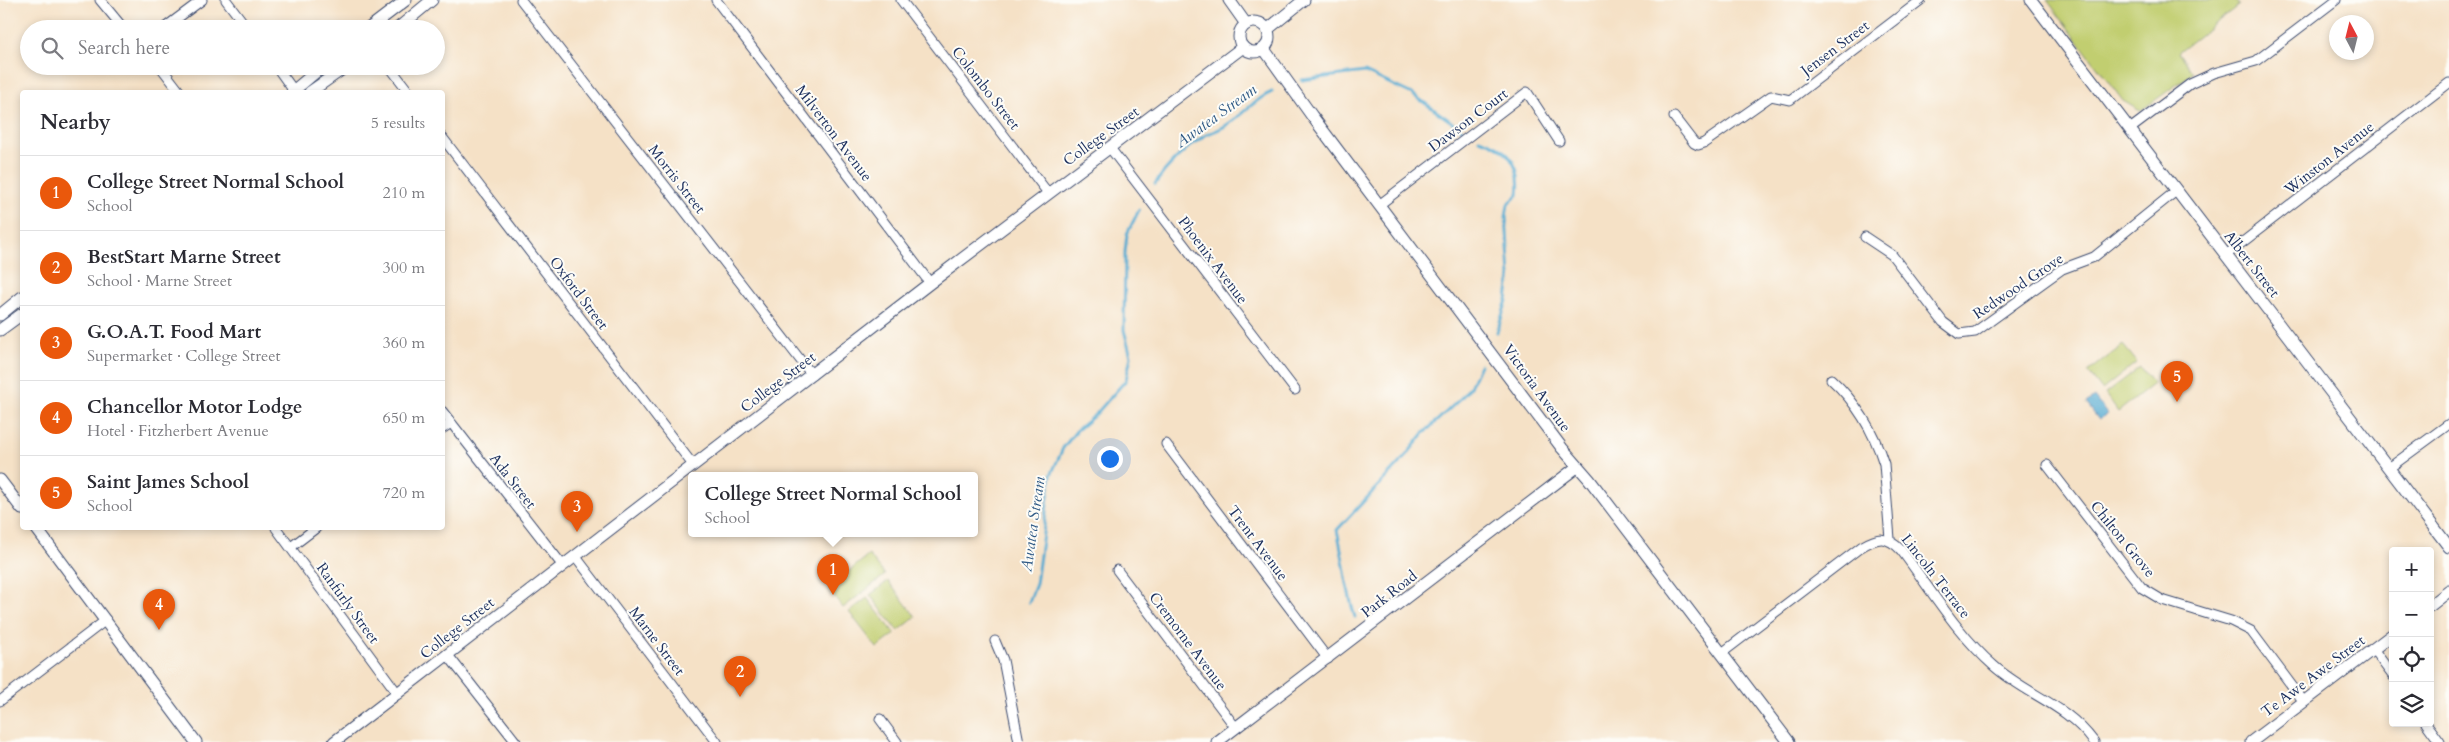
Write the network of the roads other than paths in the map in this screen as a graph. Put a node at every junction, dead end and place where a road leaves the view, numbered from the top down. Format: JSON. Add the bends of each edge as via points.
{"nodes":[{"id":1,"x":100,"y":0,"type":"edge"},
{"id":2,"x":202,"y":0,"type":"edge"},
{"id":3,"x":226,"y":0,"type":"edge"},
{"id":4,"x":406,"y":0,"type":"edge"},
{"id":5,"x":412,"y":0,"type":"edge"},
{"id":6,"x":432,"y":0,"type":"edge"},
{"id":7,"x":521,"y":0,"type":"edge"},
{"id":8,"x":716,"y":0,"type":"edge"},
{"id":9,"x":901,"y":0,"type":"edge"},
{"id":10,"x":1229,"y":0,"type":"edge"},
{"id":11,"x":1304,"y":0,"type":"edge"},
{"id":12,"x":1921,"y":0,"type":"edge"},
{"id":13,"x":2031,"y":0,"type":"edge"},
{"id":14,"x":2336,"y":0,"type":"edge"},
{"id":15,"x":422,"y":4,"type":"edge"},
{"id":16,"x":117,"y":20,"type":"edge"},
{"id":17,"x":175,"y":20,"type":"edge"},
{"id":18,"x":241,"y":20,"type":"edge"},
{"id":19,"x":380,"y":20,"type":"edge"},
{"id":20,"x":406,"y":20,"type":"edge"},
{"id":21,"x":1246,"y":24,"type":"junction"},
{"id":22,"x":1268,"y":29,"type":"junction"},
{"id":23,"x":1243,"y":47,"type":"junction"},
{"id":24,"x":1264,"y":49,"type":"junction"},
{"id":25,"x":167,"y":75,"type":"edge"},
{"id":26,"x":282,"y":75,"type":"edge"},
{"id":27,"x":313,"y":75,"type":"edge"},
{"id":28,"x":334,"y":75,"type":"edge"},
{"id":29,"x":395,"y":75,"type":"edge"},
{"id":30,"x":2449,"y":83,"type":"edge"},
{"id":31,"x":178,"y":90,"type":"edge"},
{"id":32,"x":292,"y":90,"type":"edge"},
{"id":33,"x":295,"y":90,"type":"edge"},
{"id":34,"x":313,"y":90,"type":"edge"},
{"id":35,"x":407,"y":90,"type":"edge"},
{"id":36,"x":1674,"y":117,"type":"dead end"},
{"id":37,"x":2130,"y":129,"type":"junction"},
{"id":38,"x":445,"y":141,"type":"edge"},
{"id":39,"x":1559,"y":141,"type":"dead end"},
{"id":40,"x":1110,"y":148,"type":"junction"},
{"id":41,"x":2176,"y":191,"type":"junction"},
{"id":42,"x":1048,"y":193,"type":"junction"},
{"id":43,"x":1379,"y":205,"type":"junction"},
{"id":44,"x":1865,"y":237,"type":"dead end"},
{"id":45,"x":2226,"y":255,"type":"junction"},
{"id":46,"x":930,"y":283,"type":"junction"},
{"id":47,"x":20,"y":299,"type":"edge"},
{"id":48,"x":0,"y":314,"type":"edge"},
{"id":49,"x":20,"y":315,"type":"edge"},
{"id":50,"x":0,"y":330,"type":"edge"},
{"id":51,"x":812,"y":375,"type":"junction"},
{"id":52,"x":1831,"y":379,"type":"dead end"},
{"id":53,"x":1295,"y":390,"type":"dead end"},
{"id":54,"x":445,"y":415,"type":"edge"},
{"id":55,"x":451,"y":423,"type":"junction"},
{"id":56,"x":2449,"y":424,"type":"edge"},
{"id":57,"x":445,"y":427,"type":"edge"},
{"id":58,"x":1166,"y":444,"type":"dead end"},
{"id":59,"x":693,"y":465,"type":"junction"},
{"id":60,"x":2046,"y":465,"type":"dead end"},
{"id":61,"x":1578,"y":467,"type":"junction"},
{"id":62,"x":2389,"y":468,"type":"junction"},
{"id":63,"x":0,"y":480,"type":"edge"},
{"id":64,"x":20,"y":506,"type":"edge"},
{"id":65,"x":38,"y":530,"type":"edge"},
{"id":66,"x":278,"y":530,"type":"edge"},
{"id":67,"x":313,"y":530,"type":"edge"},
{"id":68,"x":1890,"y":539,"type":"junction"},
{"id":69,"x":291,"y":547,"type":"junction"},
{"id":70,"x":2449,"y":547,"type":"edge"},
{"id":71,"x":576,"y":557,"type":"junction"},
{"id":72,"x":563,"y":566,"type":"junction"},
{"id":73,"x":1117,"y":570,"type":"dead end"},
{"id":74,"x":2449,"y":591,"type":"edge"},
{"id":75,"x":2434,"y":603,"type":"edge"},
{"id":76,"x":106,"y":620,"type":"junction"},
{"id":77,"x":2389,"y":637,"type":"edge"},
{"id":78,"x":995,"y":641,"type":"dead end"},
{"id":79,"x":2373,"y":649,"type":"junction"},
{"id":80,"x":1722,"y":653,"type":"junction"},
{"id":81,"x":446,"y":654,"type":"junction"},
{"id":82,"x":1328,"y":659,"type":"junction"},
{"id":83,"x":2389,"y":671,"type":"edge"},
{"id":84,"x":398,"y":694,"type":"junction"},
{"id":85,"x":0,"y":701,"type":"edge"},
{"id":86,"x":2304,"y":702,"type":"junction"},
{"id":87,"x":880,"y":719,"type":"dead end"},
{"id":88,"x":2429,"y":727,"type":"edge"},
{"id":89,"x":1236,"y":728,"type":"junction"},
{"id":90,"x":196,"y":742,"type":"edge"},
{"id":91,"x":334,"y":742,"type":"edge"},
{"id":92,"x":516,"y":742,"type":"edge"},
{"id":93,"x":717,"y":742,"type":"edge"},
{"id":94,"x":897,"y":742,"type":"edge"},
{"id":95,"x":1019,"y":742,"type":"edge"},
{"id":96,"x":1217,"y":742,"type":"edge"},
{"id":97,"x":1789,"y":742,"type":"edge"},
{"id":98,"x":2094,"y":742,"type":"edge"},
{"id":99,"x":2251,"y":742,"type":"edge"},
{"id":100,"x":2440,"y":742,"type":"edge"}],
"edges":[{"from":1,"to":16,"type":"street"},
{"from":2,"to":17,"type":"street"},
{"from":3,"to":18,"type":"street"},
{"from":4,"to":19,"type":"street"},
{"from":5,"to":15,"type":"street"},
{"from":6,"to":15,"type":"street"},
{"from":7,"to":51,"type":"street","name":"Morris Street"},
{"from":8,"to":46,"type":"street","name":"Milverton Avenue"},
{"from":9,"to":42,"type":"street","name":"Colombo Street"},
{"from":10,"to":21,"type":"street"},
{"from":11,"to":22,"type":"street"},
{"from":12,"to":36,"type":"street","name":"Jensen Street","via":[[1790,100],[1771,96],[1704,143],[1694,143]]},
{"from":13,"to":37,"type":"street","name":"Albert Street"},
{"from":14,"to":37,"type":"street","via":[[2256,61],[2190,84]]},
{"from":15,"to":20,"type":"street"},
{"from":21,"to":22,"type":"street","via":[[1257,22]]},
{"from":21,"to":23,"type":"street","via":[[1239,37]]},
{"from":22,"to":24,"type":"street","via":[[1270,40]]},
{"from":23,"to":24,"type":"street","via":[[1254,52]]},
{"from":23,"to":40,"type":"street","name":"College Street"},
{"from":24,"to":43,"type":"street","name":"Victoria Avenue"},
{"from":25,"to":31,"type":"street"},
{"from":26,"to":32,"type":"street"},
{"from":27,"to":33,"type":"street"},
{"from":28,"to":34,"type":"street"},
{"from":29,"to":35,"type":"street"},
{"from":30,"to":45,"type":"street","name":"Winston Avenue"},
{"from":37,"to":41,"type":"street","name":"Albert Street"},
{"from":38,"to":59,"type":"street","name":"Oxford Street"},
{"from":39,"to":43,"type":"street","name":"Dawson Court","via":[[1527,92]]},
{"from":40,"to":42,"type":"street","name":"College Street"},
{"from":40,"to":53,"type":"street","name":"Phoenix Avenue"},
{"from":41,"to":44,"type":"street","name":"Redwood Grove","via":[[2094,257],[2062,269],[1974,332],[1958,334],[1943,322],[1892,255]]},
{"from":41,"to":45,"type":"street","name":"Albert Street"},
{"from":42,"to":46,"type":"street","name":"College Street"},
{"from":43,"to":61,"type":"street","name":"Victoria Avenue"},
{"from":45,"to":62,"type":"street","name":"Albert Street"},
{"from":46,"to":51,"type":"street","name":"College Street"},
{"from":47,"to":48,"type":"street"},
{"from":49,"to":50,"type":"street"},
{"from":51,"to":59,"type":"street","name":"College Street"},
{"from":52,"to":68,"type":"street","via":[[1865,420],[1880,452],[1884,464]]},
{"from":54,"to":55,"type":"street","name":"Ada Street"},
{"from":55,"to":57,"type":"street"},
{"from":55,"to":72,"type":"street","name":"Ada Street"},
{"from":56,"to":62,"type":"street"},
{"from":58,"to":82,"type":"street","name":"Trent Avenue"},
{"from":59,"to":71,"type":"street","name":"College Street"},
{"from":60,"to":86,"type":"street","name":"Chilton Grove","via":[[2142,588],[2162,600],[2231,621],[2250,631]]},
{"from":61,"to":80,"type":"street","name":"Victoria Avenue"},
{"from":61,"to":82,"type":"street","name":"Park Road"},
{"from":62,"to":70,"type":"street","name":"Albert Street"},
{"from":63,"to":64,"type":"street"},
{"from":65,"to":76,"type":"street"},
{"from":66,"to":69,"type":"street","name":"Ranfurly Street"},
{"from":67,"to":69,"type":"street"},
{"from":68,"to":80,"type":"street","name":"Lincoln Terrace","via":[[1880,539],[1861,547]]},
{"from":68,"to":98,"type":"street","name":"Lincoln Terrace","via":[[1976,649],[2006,676],[2056,705]]},
{"from":69,"to":84,"type":"street","name":"Ranfurly Street"},
{"from":71,"to":72,"type":"street","name":"College Street"},
{"from":71,"to":93,"type":"street","name":"Marne Street"},
{"from":72,"to":81,"type":"street","name":"College Street"},
{"from":73,"to":89,"type":"street","name":"Cremorne Avenue"},
{"from":74,"to":75,"type":"street"},
{"from":76,"to":85,"type":"street"},
{"from":76,"to":90,"type":"street"},
{"from":77,"to":79,"type":"street","name":"Te Awe Awe Street"},
{"from":78,"to":95,"type":"street","via":[[1003,660]]},
{"from":79,"to":83,"type":"street"},
{"from":79,"to":86,"type":"street","name":"Te Awe Awe Street"},
{"from":80,"to":97,"type":"street","name":"Victoria Avenue"},
{"from":81,"to":84,"type":"street","name":"College Street"},
{"from":81,"to":92,"type":"street"},
{"from":82,"to":89,"type":"street","name":"Park Road"},
{"from":84,"to":91,"type":"street","name":"College Street"},
{"from":86,"to":99,"type":"street","name":"Te Awe Awe Street"},
{"from":87,"to":94,"type":"street"},
{"from":88,"to":100,"type":"street"},
{"from":89,"to":96,"type":"street","name":"Park Road"}]}
